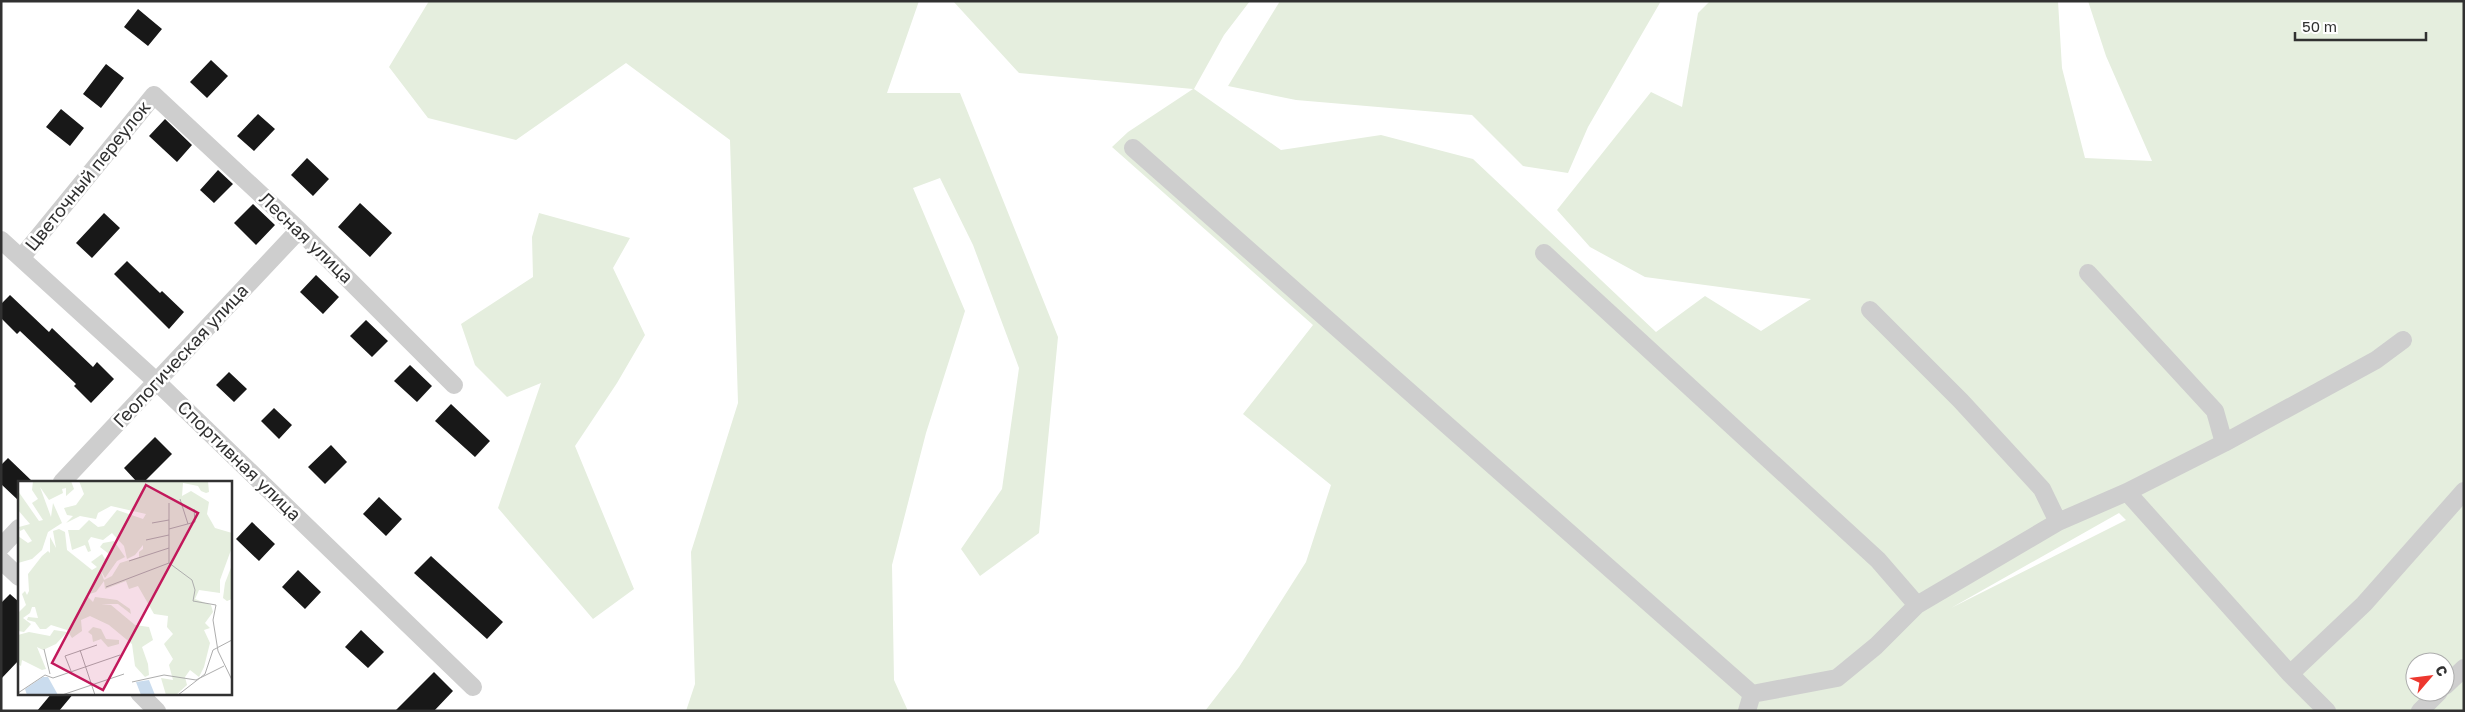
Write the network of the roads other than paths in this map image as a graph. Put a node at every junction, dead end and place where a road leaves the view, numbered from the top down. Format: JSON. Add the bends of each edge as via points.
{"nodes":[{"id":1,"x":154,"y":95,"type":"joint"},
{"id":2,"x":1133,"y":148,"type":"dead end"},
{"id":3,"x":299,"y":230,"type":"junction"},
{"id":4,"x":1,"y":240,"type":"edge"},
{"id":5,"x":1544,"y":253,"type":"dead end"},
{"id":6,"x":21,"y":258,"type":"junction"},
{"id":7,"x":2088,"y":273,"type":"dead end"},
{"id":8,"x":1870,"y":310,"type":"dead end"},
{"id":9,"x":2403,"y":340,"type":"dead end"},
{"id":10,"x":156,"y":382,"type":"junction"},
{"id":11,"x":454,"y":385,"type":"dead end"},
{"id":12,"x":2224,"y":444,"type":"junction"},
{"id":13,"x":63,"y":481,"type":"edge"},
{"id":14,"x":2464,"y":490,"type":"edge"},
{"id":15,"x":2127,"y":492,"type":"junction"},
{"id":16,"x":2058,"y":522,"type":"junction"},
{"id":17,"x":18,"y":529,"type":"edge"},
{"id":18,"x":1,"y":547,"type":"edge"},
{"id":19,"x":1,"y":560,"type":"edge"},
{"id":20,"x":18,"y":576,"type":"edge"},
{"id":21,"x":1917,"y":605,"type":"junction"},
{"id":22,"x":2290,"y":674,"type":"junction"},
{"id":23,"x":473,"y":687,"type":"dead end"},
{"id":24,"x":140,"y":694,"type":"edge"},
{"id":25,"x":1752,"y":694,"type":"junction"},
{"id":26,"x":2429,"y":702,"type":"edge"},
{"id":27,"x":157,"y":711,"type":"edge"},
{"id":28,"x":1747,"y":711,"type":"edge"},
{"id":29,"x":2327,"y":711,"type":"edge"},
{"id":30,"x":2420,"y":711,"type":"edge"}],
"edges":[{"from":1,"to":3,"type":"street","name":"Лесная улица"},
{"from":1,"to":6,"type":"street","name":"Цветочный переулок"},
{"from":2,"to":25,"type":"street"},
{"from":3,"to":10,"type":"street","name":"Геологическая улица"},
{"from":3,"to":11,"type":"street","name":"Лесная улица"},
{"from":4,"to":6,"type":"street","name":"Спортивная улица"},
{"from":5,"to":21,"type":"street","via":[[1878,560]]},
{"from":6,"to":10,"type":"street","name":"Спортивная улица"},
{"from":7,"to":12,"type":"street","via":[[2215,411]]},
{"from":8,"to":16,"type":"street","via":[[1961,401],[2042,489]]},
{"from":9,"to":12,"type":"street","via":[[2376,360]]},
{"from":10,"to":13,"type":"street","name":"Геологическая улица"},
{"from":10,"to":23,"type":"street","name":"Спортивная улица"},
{"from":12,"to":15,"type":"street"},
{"from":14,"to":22,"type":"street","via":[[2364,604]]},
{"from":15,"to":16,"type":"street"},
{"from":15,"to":22,"type":"street"},
{"from":16,"to":21,"type":"street"},
{"from":17,"to":18,"type":"street"},
{"from":19,"to":20,"type":"street"},
{"from":21,"to":25,"type":"street","via":[[1876,646],[1837,678]]},
{"from":22,"to":29,"type":"street"},
{"from":24,"to":27,"type":"street"},
{"from":25,"to":28,"type":"street"},
{"from":26,"to":30,"type":"street"}]}
